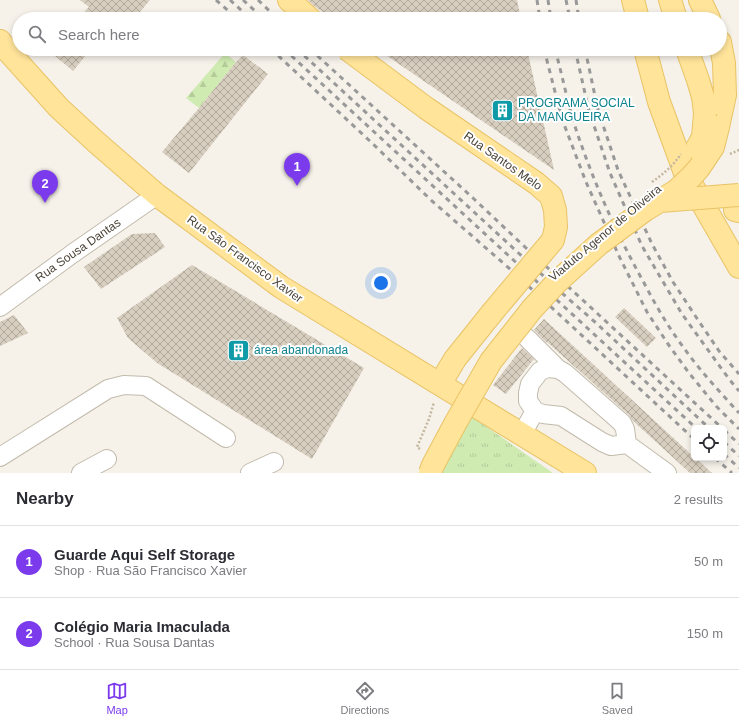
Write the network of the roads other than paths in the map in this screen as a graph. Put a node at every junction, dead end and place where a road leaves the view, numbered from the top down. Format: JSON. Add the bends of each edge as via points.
{"nodes":[{"id":1,"x":289,"y":0,"type":"edge"},
{"id":2,"x":633,"y":0,"type":"edge"},
{"id":3,"x":670,"y":0,"type":"edge"},
{"id":4,"x":700,"y":0,"type":"edge"},
{"id":5,"x":302,"y":12,"type":"edge"},
{"id":6,"x":636,"y":12,"type":"edge"},
{"id":7,"x":674,"y":12,"type":"edge"},
{"id":8,"x":706,"y":12,"type":"edge"},
{"id":9,"x":0,"y":41,"type":"edge"},
{"id":10,"x":12,"y":56,"type":"edge"},
{"id":11,"x":12,"y":56,"type":"edge"},
{"id":12,"x":356,"y":56,"type":"edge"},
{"id":13,"x":647,"y":56,"type":"edge"},
{"id":14,"x":689,"y":56,"type":"edge"},
{"id":15,"x":723,"y":56,"type":"edge"},
{"id":16,"x":157,"y":195,"type":"junction"},
{"id":17,"x":739,"y":195,"type":"edge"},
{"id":18,"x":643,"y":206,"type":"junction"},
{"id":19,"x":739,"y":211,"type":"edge"},
{"id":20,"x":739,"y":266,"type":"edge"},
{"id":21,"x":0,"y":307,"type":"edge"},
{"id":22,"x":527,"y":338,"type":"dead end"},
{"id":23,"x":558,"y":369,"type":"junction"},
{"id":24,"x":440,"y":384,"type":"junction"},
{"id":25,"x":535,"y":411,"type":"junction"},
{"id":26,"x":522,"y":434,"type":"junction"},
{"id":27,"x":226,"y":438,"type":"dead end"},
{"id":28,"x":627,"y":444,"type":"junction"},
{"id":29,"x":551,"y":452,"type":"junction"},
{"id":30,"x":0,"y":457,"type":"edge"},
{"id":31,"x":107,"y":459,"type":"dead end"},
{"id":32,"x":274,"y":462,"type":"dead end"},
{"id":33,"x":81,"y":473,"type":"edge"},
{"id":34,"x":250,"y":473,"type":"edge"},
{"id":35,"x":429,"y":473,"type":"edge"},
{"id":36,"x":573,"y":473,"type":"edge"},
{"id":37,"x":585,"y":473,"type":"edge"},
{"id":38,"x":667,"y":473,"type":"edge"}],
"edges":[{"from":1,"to":5,"type":"main road"},
{"from":2,"to":6,"type":"main road"},
{"from":3,"to":7,"type":"main road"},
{"from":4,"to":8,"type":"main road"},
{"from":9,"to":11,"type":"main road","name":"Rua São Francisco Xavier"},
{"from":10,"to":16,"type":"main road","name":"Rua São Francisco Xavier","via":[[59,108]]},
{"from":12,"to":24,"type":"main road","name":"Rua Santos Melo","bridge":true,"via":[[426,108],[536,183],[551,196],[556,210],[553,240],[455,359]]},
{"from":13,"to":20,"type":"main road","via":[[659,102],[685,173]]},
{"from":14,"to":18,"type":"main road","name":"Viaduto Agenor de Oliveira","bridge":true,"via":[[703,97],[703,137],[694,155]]},
{"from":15,"to":18,"type":"main road","name":"Viaduto Agenor de Oliveira","bridge":true,"via":[[724,95],[712,147],[699,168],[676,191]]},
{"from":16,"to":21,"type":"street","name":"Rua Sousa Dantas"},
{"from":16,"to":24,"type":"main road","name":"Rua São Francisco Xavier","via":[[281,287]]},
{"from":17,"to":18,"type":"main road","bridge":true},
{"from":18,"to":19,"type":"main road","via":[[707,207]]},
{"from":18,"to":35,"type":"main road","name":"Viaduto Agenor de Oliveira","bridge":true,"via":[[557,282],[532,309],[491,361]]},
{"from":18,"to":35,"type":"main road","name":"Viaduto Agenor de Oliveira","via":[[595,238],[545,284],[467,392],[433,457]]},
{"from":22,"to":23,"type":"street"},
{"from":23,"to":25,"type":"street","via":[[548,368],[540,372],[530,384],[528,401]]},
{"from":23,"to":28,"type":"street","via":[[622,423]]},
{"from":24,"to":26,"type":"main road","name":"Rua São Francisco Xavier"},
{"from":25,"to":26,"type":"street"},
{"from":25,"to":28,"type":"street","via":[[562,416],[612,446]]},
{"from":26,"to":29,"type":"main road","name":"Rua São Francisco Xavier"},
{"from":27,"to":30,"type":"street","via":[[146,386],[124,385],[108,388]]},
{"from":28,"to":38,"type":"street"},
{"from":29,"to":36,"type":"main road"},
{"from":29,"to":37,"type":"main road","name":"Rua São Francisco Xavier"},
{"from":31,"to":33,"type":"street"},
{"from":32,"to":34,"type":"street"}]}
